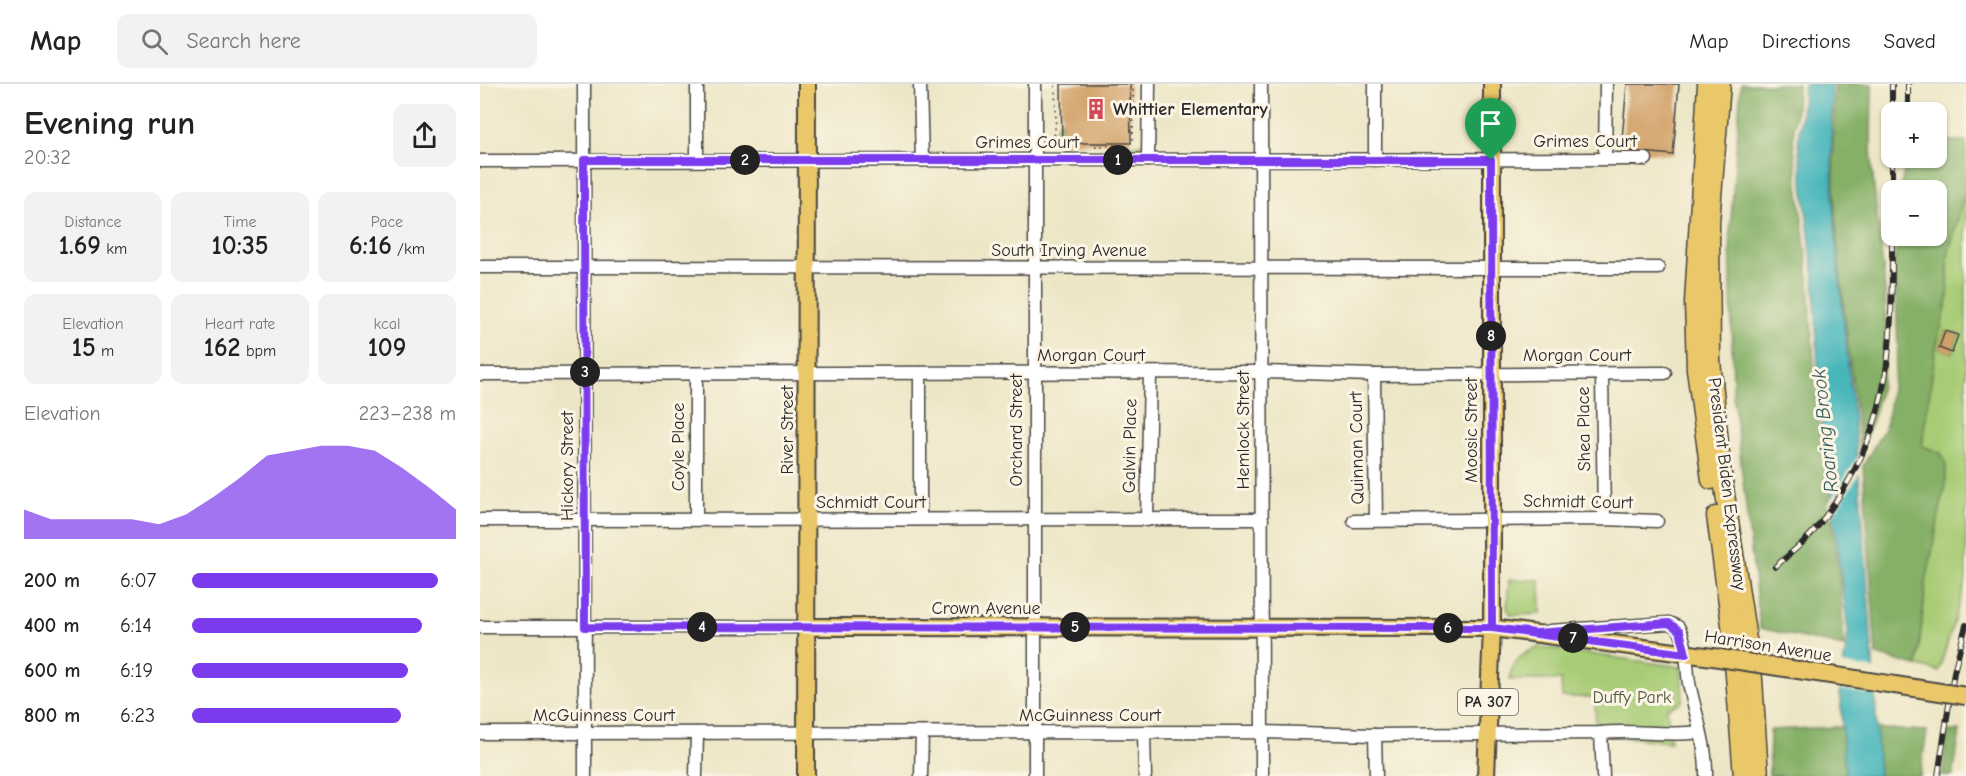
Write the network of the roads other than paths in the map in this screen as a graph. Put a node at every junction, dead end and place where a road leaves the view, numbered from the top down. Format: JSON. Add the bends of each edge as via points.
{"nodes":[{"id":1,"x":584,"y":84,"type":"edge"},
{"id":2,"x":697,"y":84,"type":"edge"},
{"id":3,"x":807,"y":84,"type":"edge"},
{"id":4,"x":920,"y":84,"type":"edge"},
{"id":5,"x":1035,"y":84,"type":"edge"},
{"id":6,"x":1149,"y":84,"type":"edge"},
{"id":7,"x":1261,"y":84,"type":"edge"},
{"id":8,"x":1375,"y":84,"type":"edge"},
{"id":9,"x":1492,"y":84,"type":"edge"},
{"id":10,"x":1606,"y":84,"type":"edge"},
{"id":11,"x":1707,"y":84,"type":"edge"},
{"id":12,"x":1721,"y":84,"type":"edge"},
{"id":13,"x":1605,"y":158,"type":"junction"},
{"id":14,"x":1646,"y":159,"type":"dead end"},
{"id":15,"x":584,"y":160,"type":"junction"},
{"id":16,"x":697,"y":160,"type":"junction"},
{"id":17,"x":808,"y":160,"type":"junction"},
{"id":18,"x":922,"y":160,"type":"junction"},
{"id":19,"x":1035,"y":160,"type":"junction"},
{"id":20,"x":1148,"y":160,"type":"junction"},
{"id":21,"x":1261,"y":160,"type":"junction"},
{"id":22,"x":1375,"y":160,"type":"junction"},
{"id":23,"x":1491,"y":160,"type":"junction"},
{"id":24,"x":480,"y":161,"type":"edge"},
{"id":25,"x":1491,"y":266,"type":"junction"},
{"id":26,"x":480,"y":267,"type":"edge"},
{"id":27,"x":585,"y":267,"type":"junction"},
{"id":28,"x":1035,"y":267,"type":"junction"},
{"id":29,"x":807,"y":268,"type":"junction"},
{"id":30,"x":1262,"y":268,"type":"junction"},
{"id":31,"x":1658,"y":268,"type":"dead end"},
{"id":32,"x":1261,"y":372,"type":"junction"},
{"id":33,"x":807,"y":373,"type":"junction"},
{"id":34,"x":920,"y":373,"type":"junction"},
{"id":35,"x":1034,"y":373,"type":"junction"},
{"id":36,"x":1491,"y":373,"type":"junction"},
{"id":37,"x":1665,"y":373,"type":"dead end"},
{"id":38,"x":480,"y":374,"type":"edge"},
{"id":39,"x":585,"y":374,"type":"junction"},
{"id":40,"x":696,"y":374,"type":"junction"},
{"id":41,"x":1150,"y":374,"type":"junction"},
{"id":42,"x":1602,"y":374,"type":"junction"},
{"id":43,"x":1374,"y":375,"type":"junction"},
{"id":44,"x":696,"y":519,"type":"junction"},
{"id":45,"x":920,"y":519,"type":"junction"},
{"id":46,"x":1034,"y":519,"type":"junction"},
{"id":47,"x":1262,"y":519,"type":"junction"},
{"id":48,"x":1376,"y":519,"type":"junction"},
{"id":49,"x":1490,"y":519,"type":"junction"},
{"id":50,"x":1604,"y":519,"type":"junction"},
{"id":51,"x":480,"y":520,"type":"edge"},
{"id":52,"x":585,"y":520,"type":"junction"},
{"id":53,"x":807,"y":520,"type":"junction"},
{"id":54,"x":1147,"y":520,"type":"junction"},
{"id":55,"x":1354,"y":521,"type":"dead end"},
{"id":56,"x":1657,"y":521,"type":"dead end"},
{"id":57,"x":480,"y":627,"type":"edge"},
{"id":58,"x":585,"y":627,"type":"junction"},
{"id":59,"x":806,"y":627,"type":"junction"},
{"id":60,"x":1034,"y":627,"type":"junction"},
{"id":61,"x":1262,"y":627,"type":"junction"},
{"id":62,"x":1492,"y":628,"type":"junction"},
{"id":63,"x":1536,"y":633,"type":"junction"},
{"id":64,"x":1686,"y":654,"type":"junction"},
{"id":65,"x":1966,"y":696,"type":"edge"},
{"id":66,"x":1262,"y":732,"type":"junction"},
{"id":67,"x":1699,"y":732,"type":"junction"},
{"id":68,"x":480,"y":733,"type":"edge"},
{"id":69,"x":585,"y":733,"type":"junction"},
{"id":70,"x":697,"y":733,"type":"junction"},
{"id":71,"x":805,"y":733,"type":"junction"},
{"id":72,"x":922,"y":733,"type":"junction"},
{"id":73,"x":1601,"y":733,"type":"junction"},
{"id":74,"x":1034,"y":734,"type":"junction"},
{"id":75,"x":1144,"y":734,"type":"junction"},
{"id":76,"x":1487,"y":734,"type":"junction"},
{"id":77,"x":1375,"y":735,"type":"junction"},
{"id":78,"x":585,"y":776,"type":"edge"},
{"id":79,"x":696,"y":776,"type":"edge"},
{"id":80,"x":806,"y":776,"type":"edge"},
{"id":81,"x":921,"y":776,"type":"edge"},
{"id":82,"x":1035,"y":776,"type":"edge"},
{"id":83,"x":1145,"y":776,"type":"edge"},
{"id":84,"x":1262,"y":776,"type":"edge"},
{"id":85,"x":1376,"y":776,"type":"edge"},
{"id":86,"x":1486,"y":776,"type":"edge"},
{"id":87,"x":1603,"y":776,"type":"edge"},
{"id":88,"x":1706,"y":776,"type":"edge"},
{"id":89,"x":1743,"y":776,"type":"edge"},
{"id":90,"x":1758,"y":776,"type":"edge"}],
"edges":[{"from":1,"to":15,"type":"street","name":"Hickory Street"},
{"from":2,"to":16,"type":"street"},
{"from":3,"to":17,"type":"main road","name":"River Street"},
{"from":4,"to":18,"type":"street"},
{"from":5,"to":19,"type":"street","name":"Orchard Street"},
{"from":6,"to":20,"type":"street"},
{"from":7,"to":21,"type":"street","name":"Hemlock Street"},
{"from":8,"to":22,"type":"street"},
{"from":9,"to":23,"type":"main road","name":"Moosic Street","number":"PA 307"},
{"from":10,"to":13,"type":"street"},
{"from":11,"to":89,"type":"highway","name":"President Biden Expressway","via":[[1695,250],[1695,346],[1731,626]]},
{"from":12,"to":90,"type":"highway","name":"President Biden Expressway","via":[[1710,222],[1712,360],[1722,474],[1753,679]]},
{"from":13,"to":14,"type":"street","name":"Grimes Court"},
{"from":13,"to":23,"type":"street","name":"Grimes Court"},
{"from":15,"to":16,"type":"street","name":"Grimes Court"},
{"from":15,"to":24,"type":"street","name":"Grimes Court"},
{"from":15,"to":27,"type":"street","name":"Hickory Street"},
{"from":16,"to":17,"type":"street","name":"Grimes Court"},
{"from":17,"to":18,"type":"street","name":"Grimes Court"},
{"from":17,"to":29,"type":"main road","name":"River Street"},
{"from":18,"to":19,"type":"street","name":"Grimes Court"},
{"from":19,"to":20,"type":"street","name":"Grimes Court"},
{"from":19,"to":28,"type":"street","name":"Orchard Street"},
{"from":20,"to":21,"type":"street","name":"Grimes Court"},
{"from":21,"to":22,"type":"street","name":"Grimes Court"},
{"from":21,"to":30,"type":"street","name":"Hemlock Street"},
{"from":22,"to":23,"type":"street","name":"Grimes Court"},
{"from":23,"to":25,"type":"main road","name":"Moosic Street","number":"PA 307"},
{"from":25,"to":30,"type":"street","name":"South Irving Avenue"},
{"from":25,"to":31,"type":"street","name":"South Irving Avenue"},
{"from":25,"to":36,"type":"main road","name":"Moosic Street","number":"PA 307"},
{"from":26,"to":27,"type":"street","name":"South Irving Avenue"},
{"from":27,"to":29,"type":"street","name":"South Irving Avenue"},
{"from":27,"to":39,"type":"street","name":"Hickory Street"},
{"from":28,"to":29,"type":"street","name":"South Irving Avenue"},
{"from":28,"to":30,"type":"street","name":"South Irving Avenue"},
{"from":28,"to":35,"type":"street","name":"Orchard Street"},
{"from":29,"to":33,"type":"main road","name":"River Street"},
{"from":30,"to":32,"type":"street","name":"Hemlock Street"},
{"from":32,"to":41,"type":"street","name":"Morgan Court"},
{"from":32,"to":43,"type":"street","name":"Morgan Court"},
{"from":32,"to":47,"type":"street","name":"Hemlock Street"},
{"from":33,"to":34,"type":"street","name":"Morgan Court"},
{"from":33,"to":40,"type":"street","name":"Morgan Court"},
{"from":33,"to":53,"type":"main road","name":"River Street"},
{"from":34,"to":35,"type":"street","name":"Morgan Court"},
{"from":34,"to":45,"type":"street"},
{"from":35,"to":41,"type":"street","name":"Morgan Court"},
{"from":35,"to":46,"type":"street","name":"Orchard Street"},
{"from":36,"to":42,"type":"street","name":"Morgan Court"},
{"from":36,"to":43,"type":"street","name":"Morgan Court"},
{"from":36,"to":49,"type":"main road","name":"Moosic Street","number":"PA 307"},
{"from":37,"to":42,"type":"street","name":"Morgan Court"},
{"from":38,"to":39,"type":"street","name":"Morgan Court"},
{"from":39,"to":40,"type":"street","name":"Morgan Court"},
{"from":39,"to":52,"type":"street","name":"Hickory Street"},
{"from":40,"to":44,"type":"street","name":"Coyle Place"},
{"from":41,"to":54,"type":"street","name":"Galvin Place"},
{"from":42,"to":50,"type":"street","name":"Shea Place"},
{"from":43,"to":48,"type":"street","name":"Quinnan Court"},
{"from":44,"to":52,"type":"street","name":"Schmidt Court"},
{"from":44,"to":53,"type":"street","name":"Schmidt Court"},
{"from":45,"to":46,"type":"street","name":"Schmidt Court"},
{"from":45,"to":53,"type":"street","name":"Schmidt Court"},
{"from":46,"to":54,"type":"street","name":"Schmidt Court"},
{"from":46,"to":60,"type":"street","name":"Orchard Street"},
{"from":47,"to":54,"type":"street","name":"Schmidt Court"},
{"from":47,"to":61,"type":"street","name":"Hemlock Street"},
{"from":48,"to":49,"type":"street","name":"Schmidt Court"},
{"from":48,"to":55,"type":"street","name":"Schmidt Court"},
{"from":49,"to":50,"type":"street","name":"Schmidt Court"},
{"from":49,"to":62,"type":"main road","name":"Moosic Street","number":"PA 307"},
{"from":50,"to":56,"type":"street","name":"Schmidt Court"},
{"from":51,"to":52,"type":"street","name":"Schmidt Court"},
{"from":52,"to":58,"type":"street","name":"Hickory Street"},
{"from":53,"to":59,"type":"main road","name":"River Street"},
{"from":57,"to":58,"type":"street","name":"Crown Avenue"},
{"from":58,"to":59,"type":"street","name":"Crown Avenue"},
{"from":58,"to":69,"type":"street","name":"Hickory Street"},
{"from":59,"to":60,"type":"main road","name":"Crown Avenue"},
{"from":59,"to":71,"type":"main road","name":"River Street"},
{"from":60,"to":61,"type":"main road","name":"Crown Avenue"},
{"from":60,"to":74,"type":"street","name":"Orchard Street"},
{"from":61,"to":62,"type":"main road","name":"Crown Avenue"},
{"from":61,"to":66,"type":"street","name":"Hemlock Street"},
{"from":62,"to":63,"type":"main road","name":"Harrison Avenue"},
{"from":62,"to":76,"type":"main road","name":"Moosic Street","number":"PA 307"},
{"from":63,"to":64,"type":"main road","name":"Harrison Avenue"},
{"from":63,"to":64,"type":"street","via":[[1669,623],[1680,631]]},
{"from":64,"to":65,"type":"main road","name":"Harrison Avenue","bridge":true},
{"from":64,"to":67,"type":"street"},
{"from":66,"to":75,"type":"street","name":"McGuinness Court"},
{"from":66,"to":77,"type":"street","name":"McGuinness Court"},
{"from":66,"to":84,"type":"street","name":"Hemlock Street"},
{"from":67,"to":73,"type":"street","name":"McGuinness Court"},
{"from":67,"to":88,"type":"street"},
{"from":68,"to":69,"type":"street","name":"McGuinness Court"},
{"from":69,"to":70,"type":"street","name":"McGuinness Court"},
{"from":69,"to":78,"type":"street","name":"Hickory Street"},
{"from":70,"to":71,"type":"street","name":"McGuinness Court"},
{"from":70,"to":79,"type":"street"},
{"from":71,"to":72,"type":"street","name":"McGuinness Court"},
{"from":71,"to":80,"type":"main road","name":"River Street"},
{"from":72,"to":74,"type":"street","name":"McGuinness Court"},
{"from":72,"to":81,"type":"street"},
{"from":73,"to":76,"type":"street","name":"McGuinness Court"},
{"from":73,"to":87,"type":"street"},
{"from":74,"to":75,"type":"street","name":"McGuinness Court"},
{"from":74,"to":82,"type":"street","name":"Orchard Street"},
{"from":75,"to":83,"type":"street"},
{"from":76,"to":77,"type":"street","name":"McGuinness Court"},
{"from":76,"to":86,"type":"main road","name":"Moosic Street","number":"PA 307"},
{"from":77,"to":85,"type":"street"}]}
